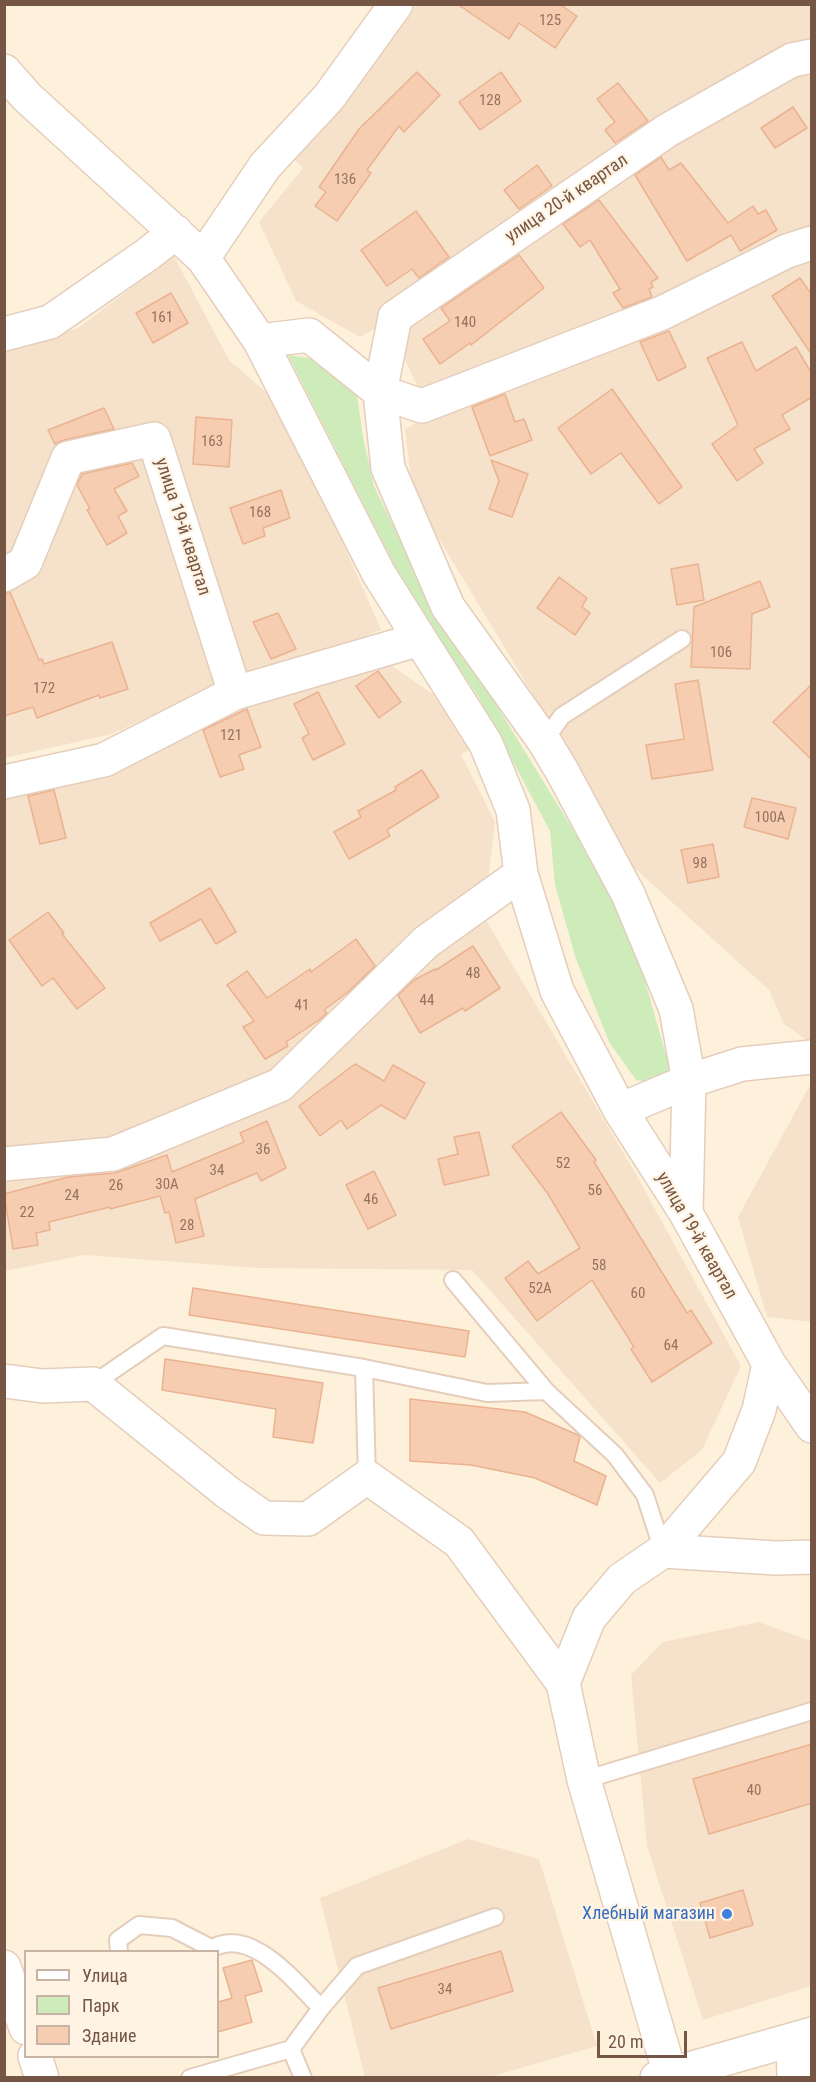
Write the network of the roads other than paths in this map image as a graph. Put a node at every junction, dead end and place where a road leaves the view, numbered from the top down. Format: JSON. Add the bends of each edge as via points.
{"nodes":[{"id":1,"x":396,"y":4,"type":"edge"},
{"id":2,"x":812,"y":56,"type":"edge"},
{"id":3,"x":4,"y":71,"type":"edge"},
{"id":4,"x":176,"y":232,"type":"junction"},
{"id":5,"x":812,"y":243,"type":"edge"},
{"id":6,"x":203,"y":258,"type":"junction"},
{"id":7,"x":4,"y":334,"type":"edge"},
{"id":8,"x":260,"y":341,"type":"junction"},
{"id":9,"x":380,"y":392,"type":"junction"},
{"id":10,"x":4,"y":575,"type":"edge"},
{"id":11,"x":420,"y":639,"type":"junction"},
{"id":12,"x":682,"y":639,"type":"dead end"},
{"id":13,"x":235,"y":693,"type":"junction"},
{"id":14,"x":544,"y":741,"type":"junction"},
{"id":15,"x":4,"y":782,"type":"edge"},
{"id":16,"x":521,"y":874,"type":"junction"},
{"id":17,"x":812,"y":1057,"type":"edge"},
{"id":18,"x":689,"y":1081,"type":"junction"},
{"id":19,"x":620,"y":1110,"type":"junction"},
{"id":20,"x":4,"y":1164,"type":"edge"},
{"id":21,"x":686,"y":1213,"type":"junction"},
{"id":22,"x":453,"y":1280,"type":"dead end"},
{"id":23,"x":769,"y":1364,"type":"junction"},
{"id":24,"x":364,"y":1368,"type":"junction"},
{"id":25,"x":4,"y":1381,"type":"edge"},
{"id":26,"x":93,"y":1384,"type":"junction"},
{"id":27,"x":546,"y":1391,"type":"junction"},
{"id":28,"x":812,"y":1425,"type":"edge"},
{"id":29,"x":367,"y":1478,"type":"junction"},
{"id":30,"x":663,"y":1551,"type":"junction"},
{"id":31,"x":812,"y":1557,"type":"edge"},
{"id":32,"x":563,"y":1683,"type":"junction"},
{"id":33,"x":812,"y":1712,"type":"edge"},
{"id":34,"x":584,"y":1780,"type":"junction"},
{"id":35,"x":495,"y":1917,"type":"dead end"},
{"id":36,"x":120,"y":1950,"type":"edge"},
{"id":37,"x":209,"y":1950,"type":"edge"},
{"id":38,"x":4,"y":1967,"type":"edge"},
{"id":39,"x":321,"y":2008,"type":"junction"},
{"id":40,"x":24,"y":2022,"type":"edge"},
{"id":41,"x":802,"y":2037,"type":"edge"},
{"id":42,"x":291,"y":2049,"type":"junction"},
{"id":43,"x":36,"y":2058,"type":"edge"},
{"id":44,"x":663,"y":2076,"type":"edge"},
{"id":45,"x":42,"y":2078,"type":"edge"},
{"id":46,"x":190,"y":2078,"type":"edge"},
{"id":47,"x":303,"y":2078,"type":"edge"},
{"id":48,"x":794,"y":2078,"type":"edge"}],
"edges":[{"from":1,"to":6,"type":"street","via":[[328,97],[265,166]]},
{"from":2,"to":9,"type":"street","name":"улица 20-й квартал","via":[[792,60],[668,130],[395,317]]},
{"from":3,"to":4,"type":"street","name":"улица 19-й квартал","via":[[27,97]]},
{"from":4,"to":6,"type":"street","name":"улица 19-й квартал"},
{"from":4,"to":7,"type":"street","via":[[50,322]]},
{"from":5,"to":9,"type":"street","via":[[787,251],[662,313],[422,406]]},
{"from":6,"to":8,"type":"street","name":"улица 19-й квартал"},
{"from":8,"to":9,"type":"street","via":[[309,335]]},
{"from":8,"to":11,"type":"street","name":"улица 19-й квартал","via":[[379,574]]},
{"from":9,"to":14,"type":"street","name":"улица 20-й квартал","via":[[388,468],[448,607]]},
{"from":10,"to":13,"type":"street","name":"улица 19-й квартал","via":[[25,563],[68,458],[154,439]]},
{"from":11,"to":13,"type":"street"},
{"from":11,"to":16,"type":"street","name":"улица 19-й квартал","via":[[486,744],[513,810]]},
{"from":12,"to":14,"type":"lane","via":[[562,716]]},
{"from":13,"to":15,"type":"street","via":[[104,760]]},
{"from":14,"to":18,"type":"street","name":"улица 20-й квартал","via":[[628,894],[676,1009]]},
{"from":16,"to":19,"type":"street","name":"улица 19-й квартал","via":[[558,991]]},
{"from":16,"to":20,"type":"street","via":[[426,942],[280,1085],[113,1154]]},
{"from":17,"to":18,"type":"street","via":[[742,1064]]},
{"from":18,"to":19,"type":"street"},
{"from":18,"to":21,"type":"street","name":"улица 20-й квартал"},
{"from":19,"to":21,"type":"street","name":"улица 19-й квартал"},
{"from":21,"to":23,"type":"street","name":"улица 19-й квартал"},
{"from":22,"to":27,"type":"lane"},
{"from":23,"to":28,"type":"street","name":"улица 19-й квартал"},
{"from":23,"to":30,"type":"street","via":[[759,1410],[739,1462]]},
{"from":24,"to":26,"type":"lane","via":[[163,1335]]},
{"from":24,"to":27,"type":"lane","via":[[487,1393]]},
{"from":24,"to":29,"type":"lane"},
{"from":25,"to":26,"type":"street","via":[[43,1386]]},
{"from":26,"to":29,"type":"street","via":[[264,1518],[308,1519]]},
{"from":27,"to":30,"type":"lane","via":[[615,1455],[645,1495]]},
{"from":29,"to":32,"type":"street","via":[[459,1542]]},
{"from":30,"to":31,"type":"street"},
{"from":30,"to":32,"type":"street","via":[[622,1579],[590,1618]]},
{"from":32,"to":34,"type":"street"},
{"from":33,"to":34,"type":"lane"},
{"from":34,"to":44,"type":"street"},
{"from":35,"to":39,"type":"lane","via":[[357,1966]]},
{"from":36,"to":37,"type":"lane","via":[[117,1940],[139,1925],[172,1928]]},
{"from":37,"to":39,"type":"lane","via":[[235,1942],[261,1951]]},
{"from":38,"to":40,"type":"street"},
{"from":39,"to":42,"type":"lane"},
{"from":41,"to":44,"type":"street"},
{"from":41,"to":48,"type":"street"},
{"from":42,"to":46,"type":"lane"},
{"from":42,"to":47,"type":"lane"},
{"from":43,"to":45,"type":"street"}]}
